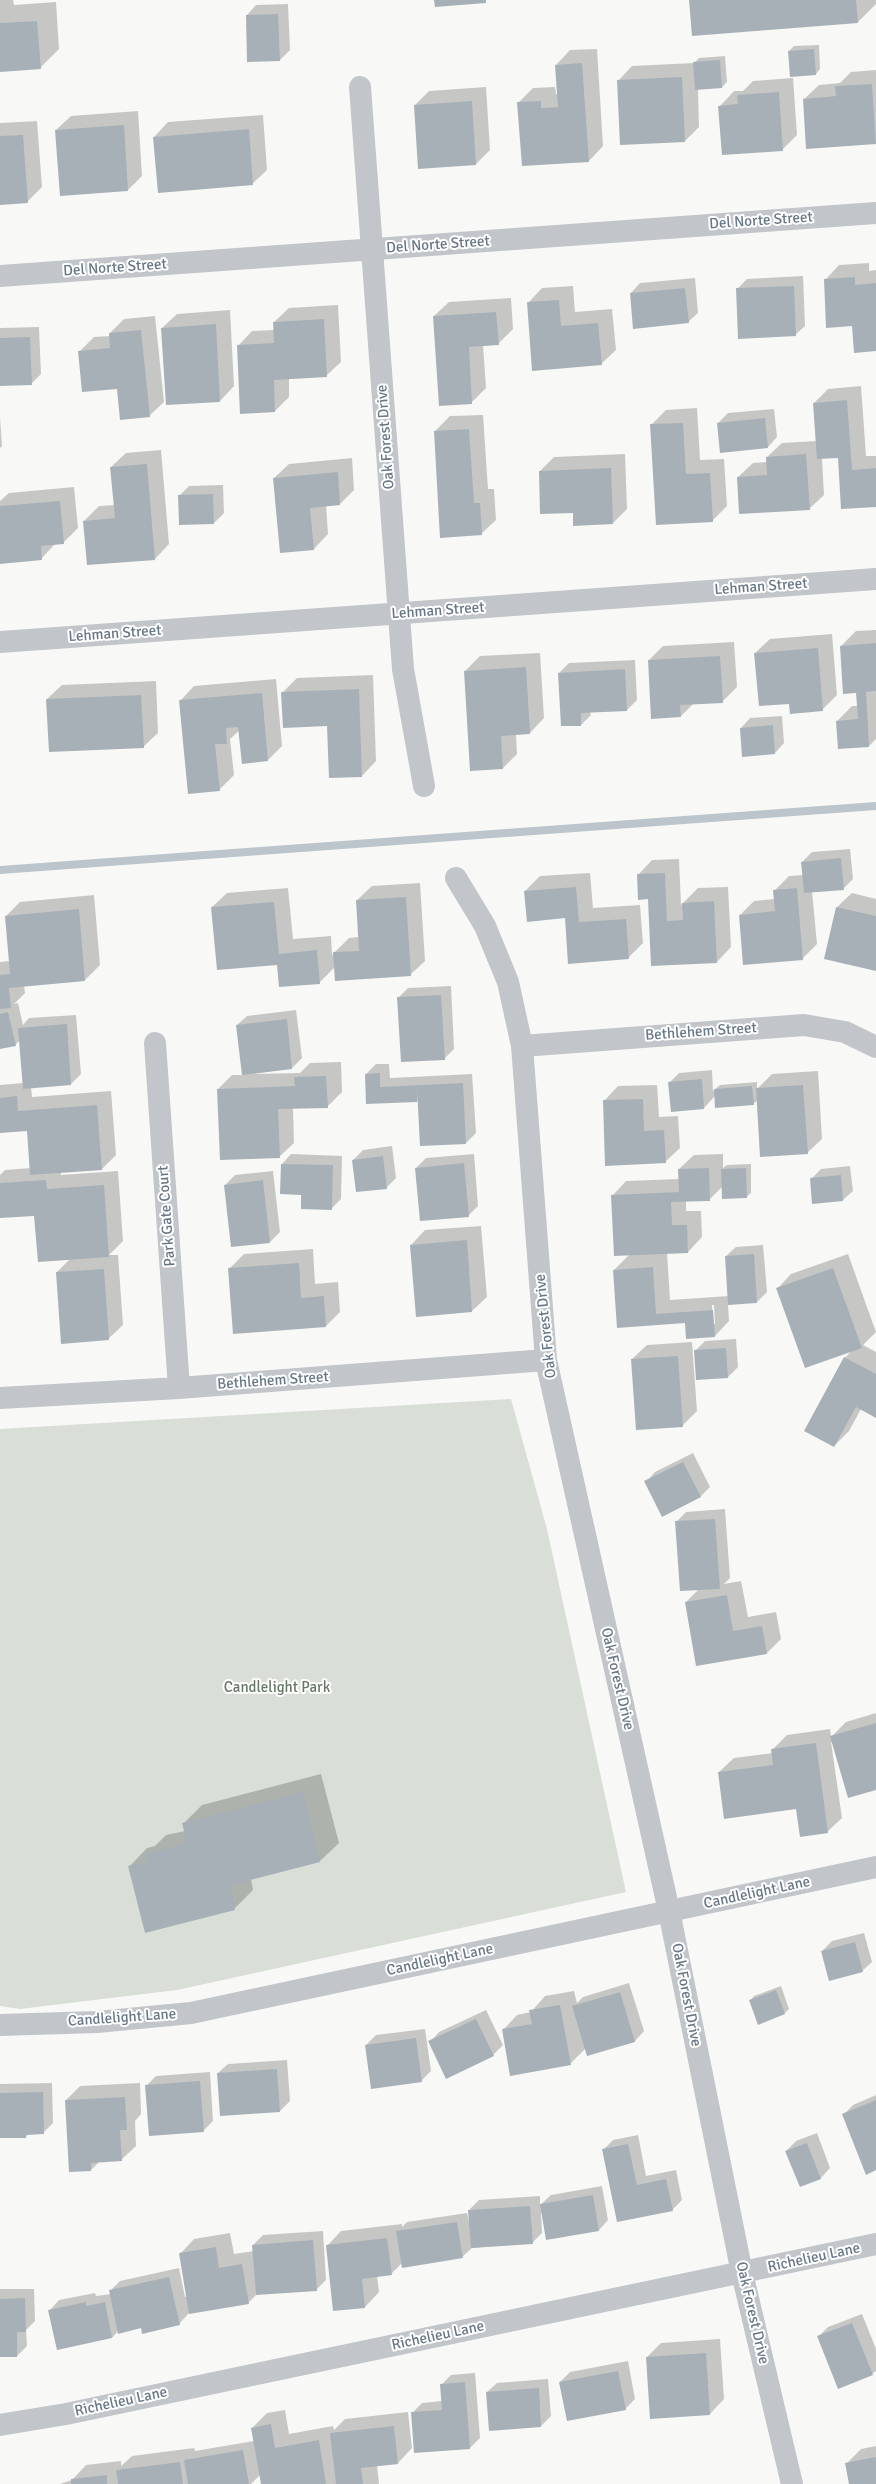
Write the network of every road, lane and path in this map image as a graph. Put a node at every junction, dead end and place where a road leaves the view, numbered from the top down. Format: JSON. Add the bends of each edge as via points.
{"nodes":[{"id":1,"x":360,"y":87,"type":"dead end"},
{"id":2,"x":876,"y":213,"type":"edge"},
{"id":3,"x":373,"y":250,"type":"junction"},
{"id":4,"x":0,"y":276,"type":"edge"},
{"id":5,"x":876,"y":579,"type":"edge"},
{"id":6,"x":399,"y":614,"type":"junction"},
{"id":7,"x":0,"y":642,"type":"edge"},
{"id":8,"x":424,"y":786,"type":"dead end"},
{"id":9,"x":456,"y":878,"type":"dead end"},
{"id":10,"x":154,"y":1043,"type":"dead end"},
{"id":11,"x":522,"y":1046,"type":"junction"},
{"id":12,"x":876,"y":1047,"type":"edge"},
{"id":13,"x":546,"y":1360,"type":"junction"},
{"id":14,"x":179,"y":1388,"type":"junction"},
{"id":15,"x":0,"y":1398,"type":"edge"},
{"id":16,"x":876,"y":1867,"type":"edge"},
{"id":17,"x":669,"y":1911,"type":"junction"},
{"id":18,"x":0,"y":2025,"type":"edge"},
{"id":19,"x":876,"y":2244,"type":"edge"},
{"id":20,"x":742,"y":2273,"type":"junction"},
{"id":21,"x":0,"y":2425,"type":"edge"},
{"id":22,"x":792,"y":2484,"type":"edge"}],
"edges":[{"from":1,"to":3,"type":"street","name":"Oak Forest Drive"},
{"from":2,"to":3,"type":"street","name":"Del Norte Street"},
{"from":3,"to":4,"type":"street","name":"Del Norte Street"},
{"from":3,"to":6,"type":"street","name":"Oak Forest Drive"},
{"from":5,"to":6,"type":"street","name":"Lehman Street"},
{"from":6,"to":7,"type":"street","name":"Lehman Street"},
{"from":6,"to":8,"type":"street","name":"Oak Forest Drive","via":[[403,668]]},
{"from":9,"to":11,"type":"street","name":"Oak Forest Drive","via":[[485,926],[508,982]]},
{"from":10,"to":14,"type":"street","name":"Park Gate Court"},
{"from":11,"to":12,"type":"street","name":"Bethlehem Street","via":[[804,1025],[845,1032]]},
{"from":11,"to":13,"type":"street","name":"Oak Forest Drive"},
{"from":13,"to":14,"type":"street","name":"Bethlehem Street"},
{"from":13,"to":17,"type":"street","name":"Oak Forest Drive"},
{"from":14,"to":15,"type":"street","name":"Bethlehem Street"},
{"from":16,"to":17,"type":"street","name":"Candlelight Lane"},
{"from":17,"to":18,"type":"street","name":"Candlelight Lane","via":[[191,2013],[97,2022]]},
{"from":17,"to":20,"type":"street","name":"Oak Forest Drive"},
{"from":19,"to":20,"type":"street","name":"Richelieu Lane"},
{"from":20,"to":21,"type":"street","name":"Richelieu Lane","via":[[66,2414]]},
{"from":20,"to":22,"type":"street","name":"Oak Forest Drive"}]}
